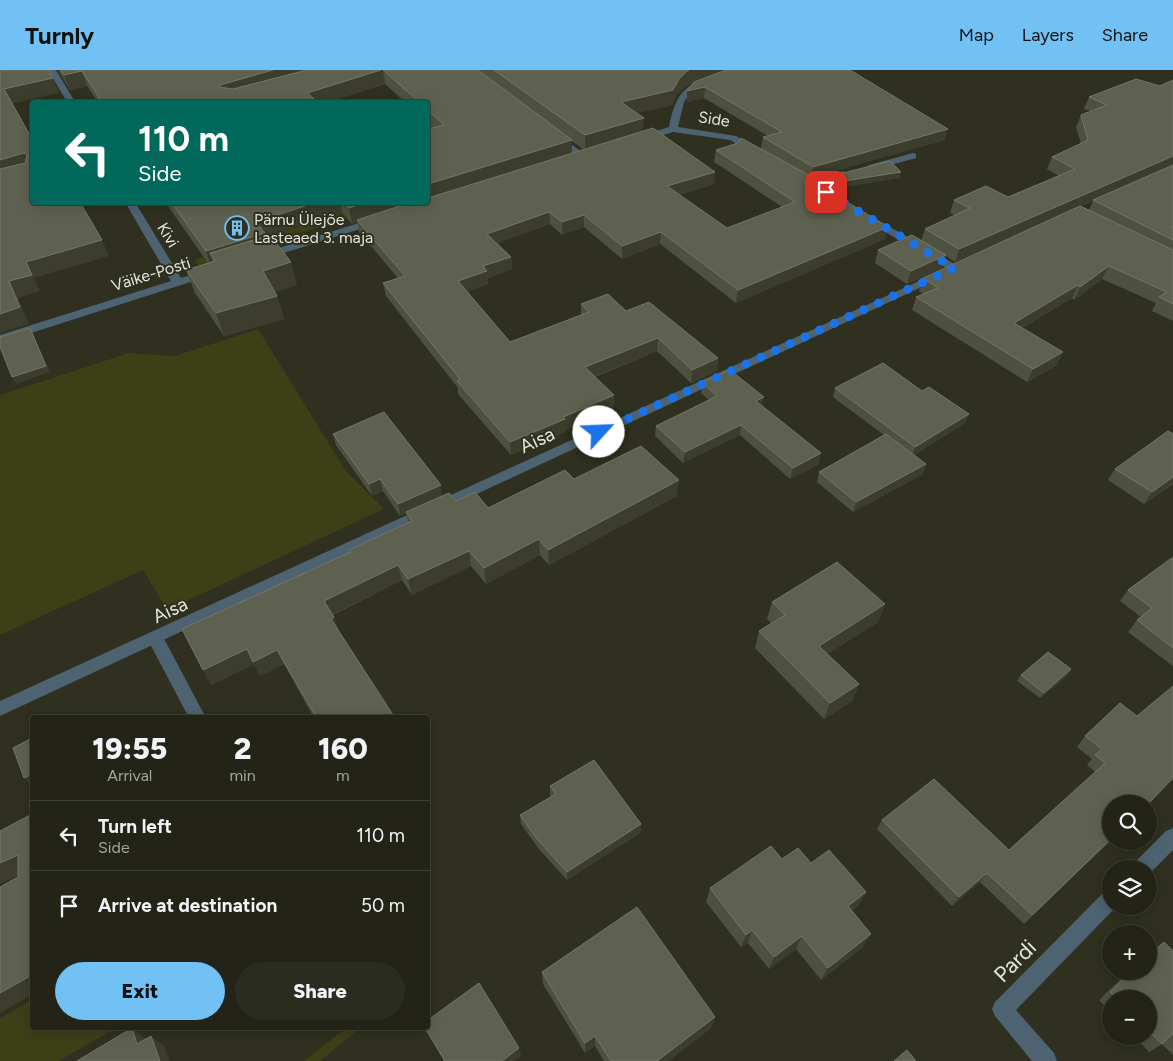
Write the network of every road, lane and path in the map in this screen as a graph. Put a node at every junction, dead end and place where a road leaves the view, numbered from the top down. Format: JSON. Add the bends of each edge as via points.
{"nodes":[{"id":1,"x":52,"y":70,"type":"edge"},
{"id":2,"x":744,"y":70,"type":"edge"},
{"id":3,"x":70,"y":100,"type":"edge"},
{"id":4,"x":546,"y":129,"type":"edge"},
{"id":5,"x":673,"y":129,"type":"junction"},
{"id":6,"x":628,"y":142,"type":"edge"},
{"id":7,"x":582,"y":156,"type":"edge"},
{"id":8,"x":913,"y":156,"type":"edge"},
{"id":9,"x":769,"y":158,"type":"edge"},
{"id":10,"x":827,"y":193,"type":"edge"},
{"id":11,"x":132,"y":205,"type":"edge"},
{"id":12,"x":860,"y":212,"type":"edge"},
{"id":13,"x":385,"y":218,"type":"edge"},
{"id":14,"x":253,"y":260,"type":"edge"},
{"id":15,"x":215,"y":271,"type":"edge"},
{"id":16,"x":178,"y":283,"type":"junction"},
{"id":17,"x":0,"y":339,"type":"edge"},
{"id":18,"x":155,"y":638,"type":"junction"},
{"id":19,"x":0,"y":709,"type":"edge"},
{"id":20,"x":196,"y":715,"type":"edge"},
{"id":21,"x":1173,"y":837,"type":"edge"},
{"id":22,"x":1150,"y":860,"type":"edge"},
{"id":23,"x":1102,"y":908,"type":"edge"},
{"id":24,"x":1046,"y":1061,"type":"edge"}],
"edges":[{"from":1,"to":3,"type":"street"},
{"from":2,"to":5,"type":"street","via":[[684,93]]},
{"from":4,"to":7,"type":"street"},
{"from":5,"to":6,"type":"street"},
{"from":5,"to":9,"type":"street","name":"Side","via":[[733,138]]},
{"from":8,"to":10,"type":"street","via":[[806,180]]},
{"from":11,"to":16,"type":"street","name":"Kivi"},
{"from":12,"to":18,"type":"street","name":"Aisa","via":[[959,266]]},
{"from":13,"to":14,"type":"street"},
{"from":15,"to":16,"type":"street","name":"Väike-Posti"},
{"from":16,"to":17,"type":"street","name":"Väike-Posti"},
{"from":18,"to":19,"type":"street","name":"Aisa"},
{"from":18,"to":20,"type":"street"},
{"from":21,"to":22,"type":"street"},
{"from":23,"to":24,"type":"street","name":"Pardi","via":[[1002,1009]]}]}
